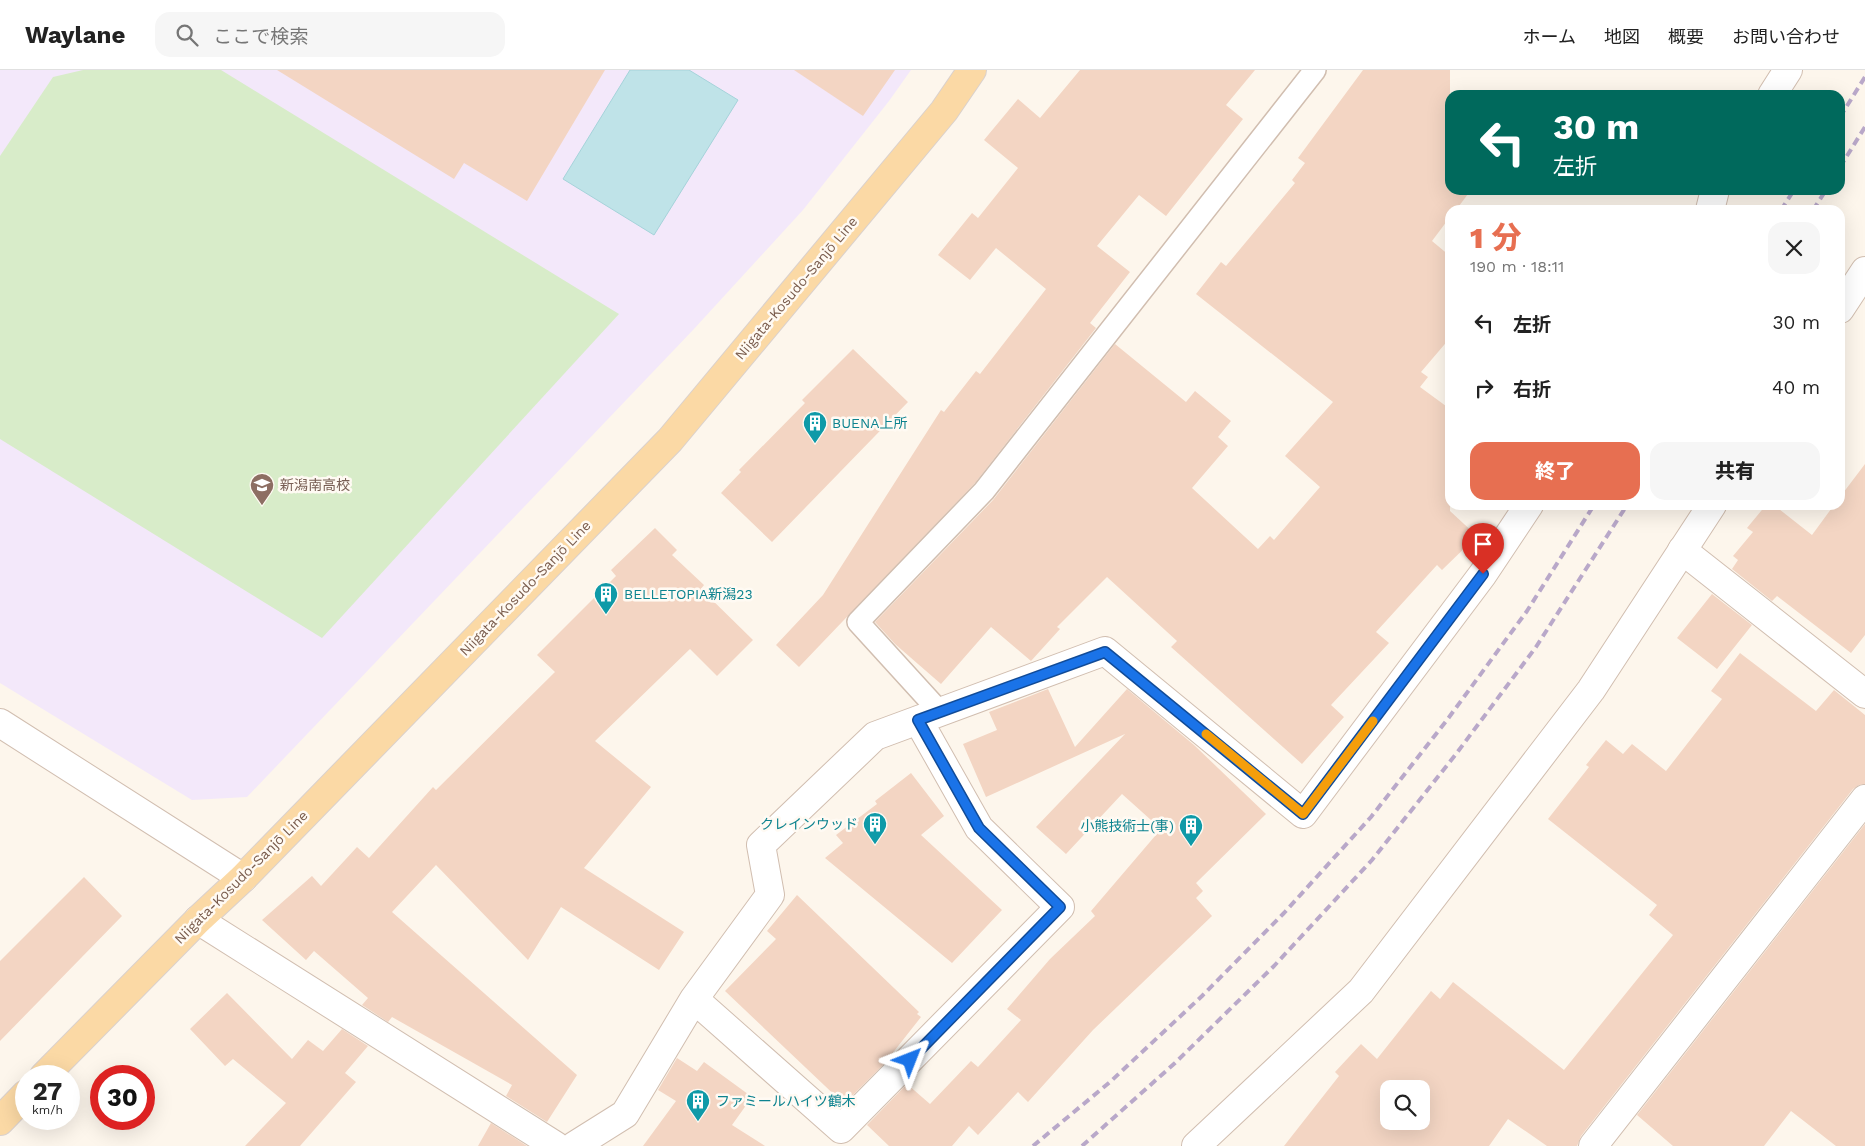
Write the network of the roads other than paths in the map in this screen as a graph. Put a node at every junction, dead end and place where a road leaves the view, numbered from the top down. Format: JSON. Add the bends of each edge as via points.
{"nodes":[{"id":1,"x":972,"y":70,"type":"edge"},
{"id":2,"x":1315,"y":70,"type":"edge"},
{"id":3,"x":1788,"y":70,"type":"edge"},
{"id":4,"x":1775,"y":90,"type":"edge"},
{"id":5,"x":1865,"y":271,"type":"edge"},
{"id":6,"x":1845,"y":301,"type":"edge"},
{"id":7,"x":1526,"y":510,"type":"edge"},
{"id":8,"x":1709,"y":510,"type":"edge"},
{"id":9,"x":1682,"y":550,"type":"junction"},
{"id":10,"x":1864,"y":692,"type":"edge"},
{"id":11,"x":929,"y":716,"type":"junction"},
{"id":12,"x":0,"y":723,"type":"edge"},
{"id":13,"x":1865,"y":799,"type":"edge"},
{"id":14,"x":243,"y":878,"type":"junction"},
{"id":15,"x":198,"y":920,"type":"junction"},
{"id":16,"x":694,"y":999,"type":"junction"},
{"id":17,"x":55,"y":1065,"type":"edge"},
{"id":18,"x":15,"y":1105,"type":"edge"},
{"id":19,"x":0,"y":1121,"type":"edge"},
{"id":20,"x":556,"y":1146,"type":"edge"},
{"id":21,"x":574,"y":1146,"type":"edge"},
{"id":22,"x":1196,"y":1146,"type":"edge"},
{"id":23,"x":1592,"y":1146,"type":"edge"}],
"edges":[{"from":1,"to":14,"type":"main road","name":"Niigata-Kosudo-Sanjō Line","via":[[944,110],[670,440]]},
{"from":2,"to":11,"type":"lane","via":[[984,491],[858,622]]},
{"from":3,"to":4,"type":"street"},
{"from":5,"to":6,"type":"street"},
{"from":7,"to":11,"type":"street","via":[[1483,574],[1303,814],[1105,652]]},
{"from":8,"to":9,"type":"street"},
{"from":9,"to":10,"type":"street"},
{"from":9,"to":22,"type":"street","via":[[1591,690],[1361,992]]},
{"from":11,"to":16,"type":"street","via":[[875,736],[761,845],[770,895]]},
{"from":11,"to":16,"type":"street","via":[[979,828],[1060,907],[841,1129]]},
{"from":12,"to":14,"type":"street"},
{"from":13,"to":23,"type":"street"},
{"from":14,"to":15,"type":"main road","name":"Niigata-Kosudo-Sanjō Line"},
{"from":15,"to":17,"type":"main road","name":"Niigata-Kosudo-Sanjō Line"},
{"from":15,"to":20,"type":"street"},
{"from":16,"to":21,"type":"street","via":[[625,1114]]},
{"from":18,"to":19,"type":"main road"}]}
